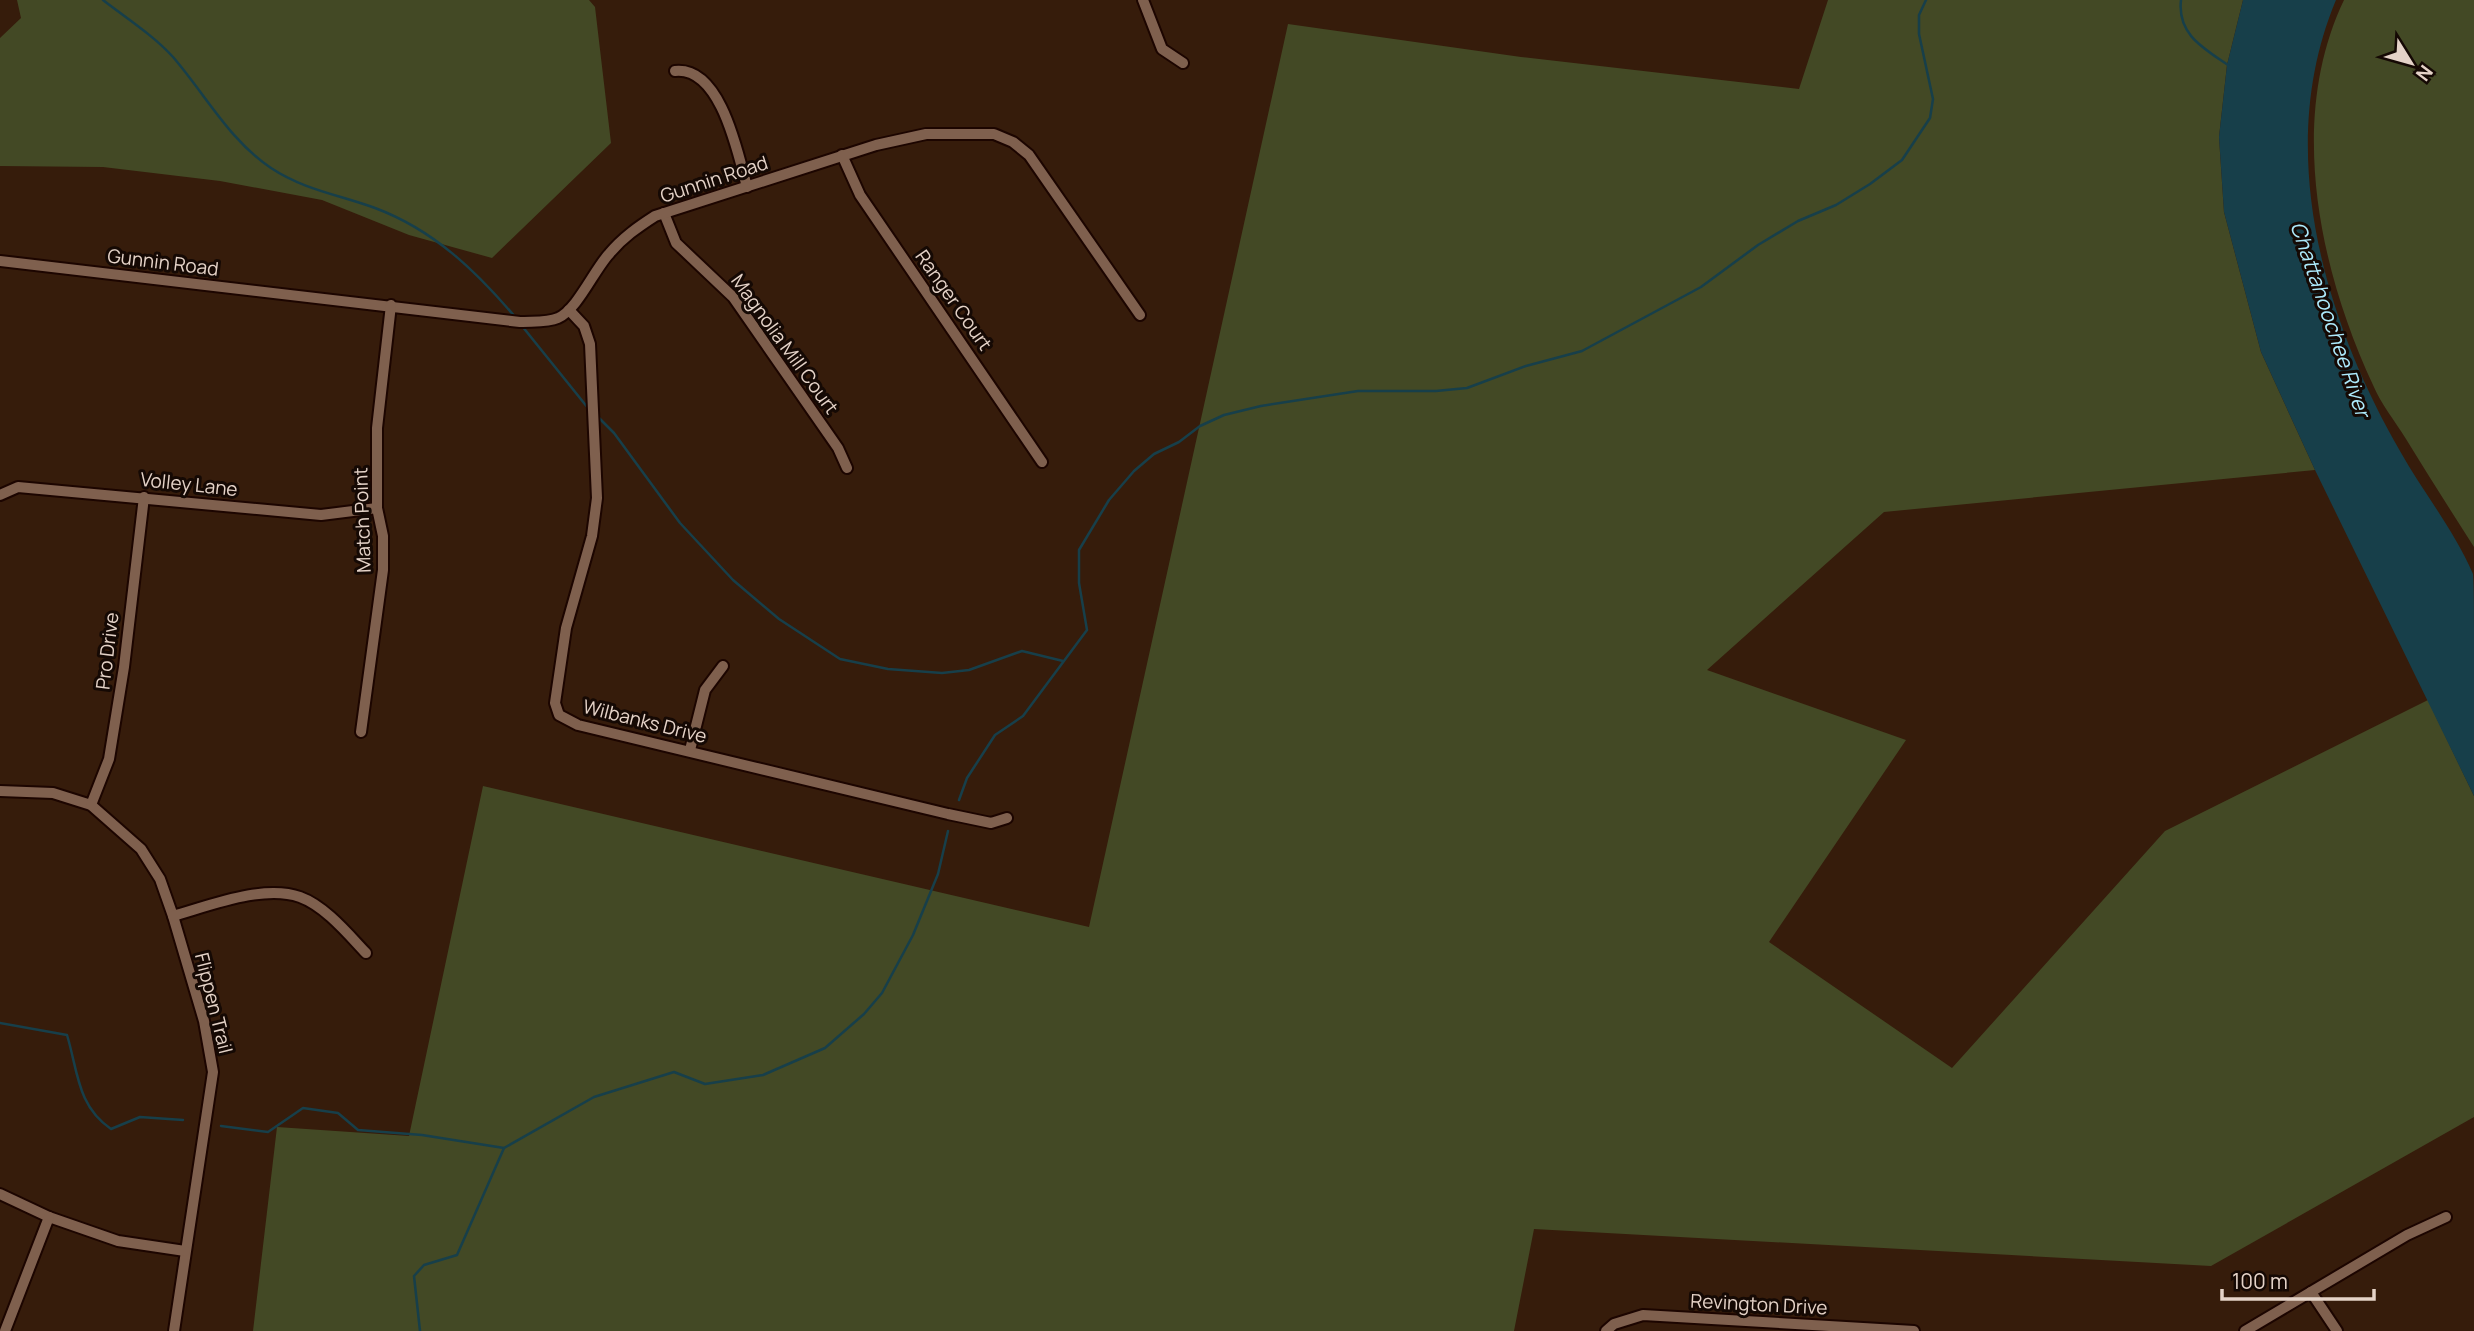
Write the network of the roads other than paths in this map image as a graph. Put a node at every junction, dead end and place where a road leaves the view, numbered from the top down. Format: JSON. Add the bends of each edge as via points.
{"nodes":[{"id":1,"x":1143,"y":0,"type":"edge"},
{"id":2,"x":1183,"y":63,"type":"dead end"},
{"id":3,"x":675,"y":71,"type":"dead end"},
{"id":4,"x":842,"y":155,"type":"junction"},
{"id":5,"x":747,"y":187,"type":"junction"},
{"id":6,"x":664,"y":213,"type":"junction"},
{"id":7,"x":0,"y":261,"type":"edge"},
{"id":8,"x":391,"y":305,"type":"junction"},
{"id":9,"x":569,"y":310,"type":"junction"},
{"id":10,"x":1140,"y":315,"type":"dead end"},
{"id":11,"x":1042,"y":462,"type":"dead end"},
{"id":12,"x":846,"y":468,"type":"dead end"},
{"id":13,"x":0,"y":495,"type":"edge"},
{"id":14,"x":144,"y":497,"type":"junction"},
{"id":15,"x":377,"y":508,"type":"junction"},
{"id":16,"x":723,"y":666,"type":"dead end"},
{"id":17,"x":361,"y":732,"type":"dead end"},
{"id":18,"x":690,"y":750,"type":"junction"},
{"id":19,"x":0,"y":791,"type":"edge"},
{"id":20,"x":91,"y":805,"type":"junction"},
{"id":21,"x":1007,"y":818,"type":"dead end"},
{"id":22,"x":173,"y":916,"type":"junction"},
{"id":23,"x":366,"y":953,"type":"dead end"},
{"id":24,"x":0,"y":1194,"type":"edge"},
{"id":25,"x":49,"y":1217,"type":"junction"},
{"id":26,"x":2445,"y":1217,"type":"dead end"},
{"id":27,"x":185,"y":1251,"type":"junction"},
{"id":28,"x":2311,"y":1292,"type":"junction"},
{"id":29,"x":1758,"y":1326,"type":"edge"},
{"id":30,"x":5,"y":1331,"type":"edge"},
{"id":31,"x":174,"y":1331,"type":"edge"},
{"id":32,"x":1606,"y":1331,"type":"edge"},
{"id":33,"x":1914,"y":1331,"type":"edge"},
{"id":34,"x":2245,"y":1331,"type":"edge"},
{"id":35,"x":2337,"y":1331,"type":"edge"}],
"edges":[{"from":1,"to":2,"type":"street","via":[[1162,49]]},
{"from":3,"to":5,"type":"street","via":[[684,70],[702,79],[720,102]]},
{"from":4,"to":5,"type":"street","name":"Gunnin Road"},
{"from":4,"to":10,"type":"street","name":"Gunnin Road","via":[[926,134],[994,134],[1013,142],[1029,155]]},
{"from":4,"to":11,"type":"street","name":"Ranger Court","via":[[860,195]]},
{"from":5,"to":6,"type":"street","name":"Gunnin Road"},
{"from":6,"to":9,"type":"street","name":"Gunnin Road","via":[[629,233],[608,254]]},
{"from":6,"to":12,"type":"street","name":"Magnolia Mill Court","via":[[676,243],[733,297],[838,448]]},
{"from":7,"to":8,"type":"street","name":"Gunnin Road"},
{"from":8,"to":9,"type":"street","name":"Gunnin Road","via":[[520,322],[559,317]]},
{"from":8,"to":15,"type":"street","name":"Match Point","via":[[377,428]]},
{"from":9,"to":18,"type":"street","name":"Wilbanks Drive","via":[[584,326],[590,344],[597,498],[592,536],[566,628],[555,703],[559,715],[578,725]]},
{"from":13,"to":14,"type":"street","name":"Volley Lane","via":[[18,487]]},
{"from":14,"to":15,"type":"street","name":"Volley Lane","via":[[321,515]]},
{"from":14,"to":20,"type":"street","name":"Pro Drive","via":[[111,746]]},
{"from":15,"to":17,"type":"street","name":"Match Point","via":[[383,570]]},
{"from":16,"to":18,"type":"street","via":[[705,690]]},
{"from":18,"to":21,"type":"street","name":"Wilbanks Drive","via":[[991,823]]},
{"from":19,"to":20,"type":"street","name":"Flippen Trail","via":[[53,793]]},
{"from":20,"to":22,"type":"street","name":"Flippen Trail","via":[[141,849],[160,879]]},
{"from":22,"to":23,"type":"street","via":[[256,893],[300,897]]},
{"from":22,"to":27,"type":"street","name":"Flippen Trail","via":[[204,1021],[213,1072]]},
{"from":24,"to":25,"type":"street"},
{"from":25,"to":27,"type":"street","via":[[118,1241]]},
{"from":25,"to":30,"type":"street"},
{"from":26,"to":28,"type":"street"},
{"from":27,"to":31,"type":"street","name":"Flippen Trail"},
{"from":28,"to":34,"type":"street"},
{"from":28,"to":35,"type":"street"},
{"from":29,"to":32,"type":"street","name":"Revington Drive","via":[[1643,1315]]},
{"from":29,"to":33,"type":"street","name":"Revington Drive"}]}
